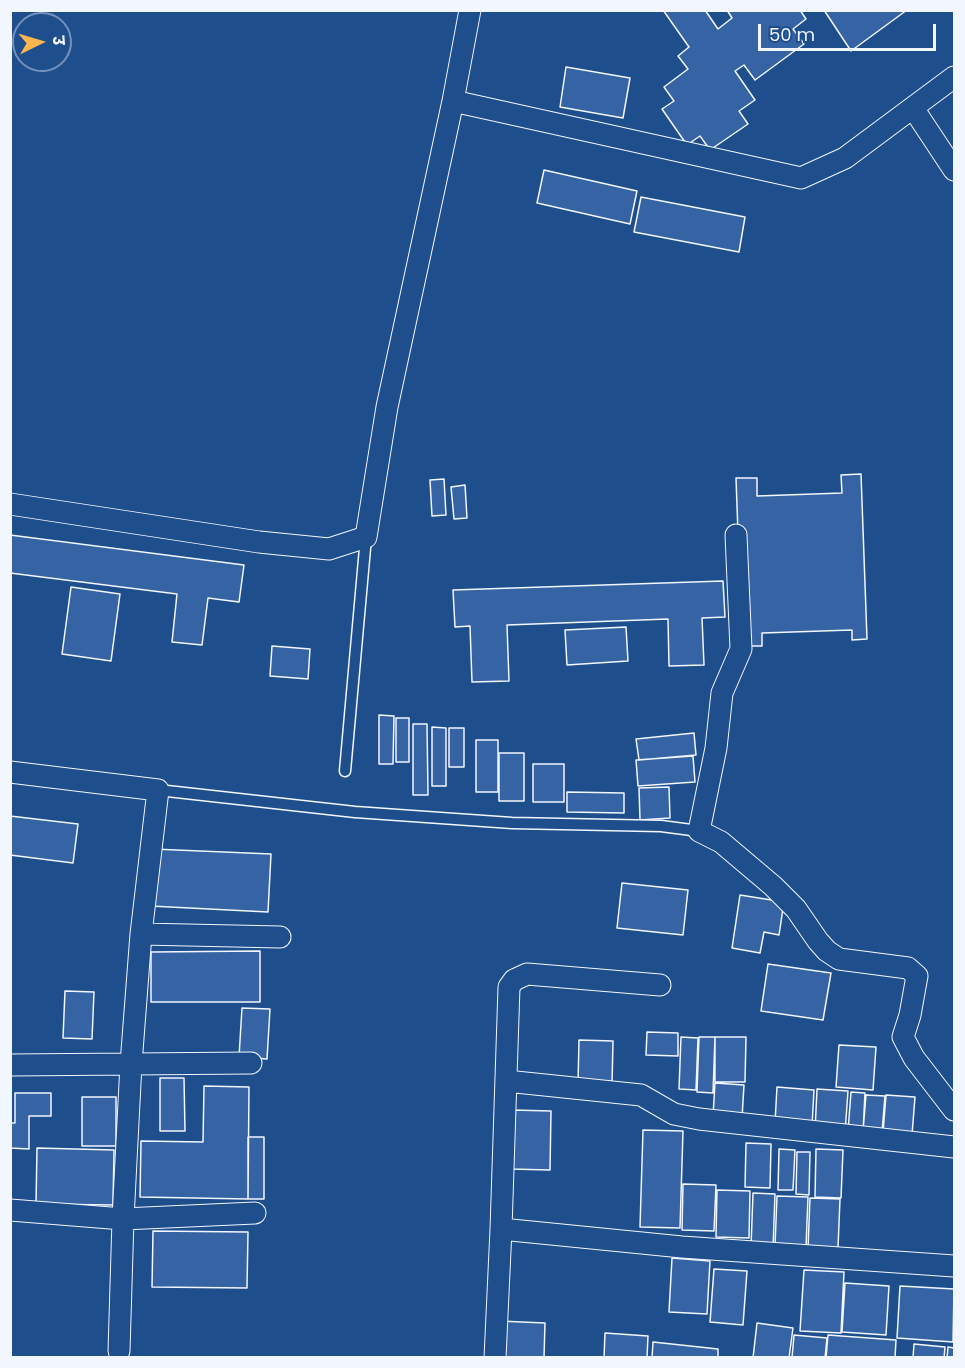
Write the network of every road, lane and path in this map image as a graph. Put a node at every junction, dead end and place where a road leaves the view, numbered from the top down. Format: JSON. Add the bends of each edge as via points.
{"nodes":[{"id":1,"x":470,"y":10,"type":"edge"},
{"id":2,"x":954,"y":77,"type":"edge"},
{"id":3,"x":453,"y":101,"type":"junction"},
{"id":4,"x":913,"y":108,"type":"junction"},
{"id":5,"x":954,"y":170,"type":"edge"},
{"id":6,"x":10,"y":504,"type":"edge"},
{"id":7,"x":736,"y":535,"type":"dead end"},
{"id":8,"x":366,"y":537,"type":"junction"},
{"id":9,"x":345,"y":771,"type":"dead end"},
{"id":10,"x":10,"y":772,"type":"edge"},
{"id":11,"x":158,"y":790,"type":"junction"},
{"id":12,"x":699,"y":831,"type":"junction"},
{"id":13,"x":141,"y":934,"type":"junction"},
{"id":14,"x":280,"y":937,"type":"dead end"},
{"id":15,"x":660,"y":985,"type":"dead end"},
{"id":16,"x":251,"y":1063,"type":"dead end"},
{"id":17,"x":131,"y":1064,"type":"junction"},
{"id":18,"x":10,"y":1065,"type":"edge"},
{"id":19,"x":506,"y":1081,"type":"junction"},
{"id":20,"x":954,"y":1110,"type":"edge"},
{"id":21,"x":954,"y":1147,"type":"edge"},
{"id":22,"x":10,"y":1210,"type":"edge"},
{"id":23,"x":255,"y":1213,"type":"dead end"},
{"id":24,"x":123,"y":1219,"type":"junction"},
{"id":25,"x":501,"y":1229,"type":"junction"},
{"id":26,"x":954,"y":1266,"type":"edge"},
{"id":27,"x":118,"y":1351,"type":"dead end"},
{"id":28,"x":495,"y":1358,"type":"edge"}],
"edges":[{"from":1,"to":3,"type":"street"},
{"from":2,"to":4,"type":"street"},
{"from":3,"to":4,"type":"street","via":[[801,178],[845,158]]},
{"from":3,"to":8,"type":"street","via":[[387,407]]},
{"from":4,"to":5,"type":"street"},
{"from":6,"to":8,"type":"street","via":[[330,549]]},
{"from":7,"to":12,"type":"street","via":[[741,649],[722,693],[717,748]]},
{"from":8,"to":9,"type":"lane"},
{"from":10,"to":11,"type":"street"},
{"from":11,"to":12,"type":"lane","via":[[366,813]]},
{"from":11,"to":13,"type":"street"},
{"from":12,"to":20,"type":"street","via":[[721,842],[773,886],[827,951],[839,959],[908,968],[917,976],[903,1037],[914,1058]]},
{"from":13,"to":14,"type":"street"},
{"from":13,"to":17,"type":"street"},
{"from":15,"to":19,"type":"street","via":[[527,974],[514,980],[509,987]]},
{"from":16,"to":17,"type":"street"},
{"from":17,"to":18,"type":"street"},
{"from":17,"to":24,"type":"street"},
{"from":19,"to":21,"type":"street","via":[[640,1095],[674,1114],[699,1119]]},
{"from":19,"to":25,"type":"street"},
{"from":22,"to":24,"type":"street"},
{"from":23,"to":24,"type":"street"},
{"from":24,"to":27,"type":"street"},
{"from":25,"to":26,"type":"street","via":[[682,1247]]},
{"from":25,"to":28,"type":"street"}]}
